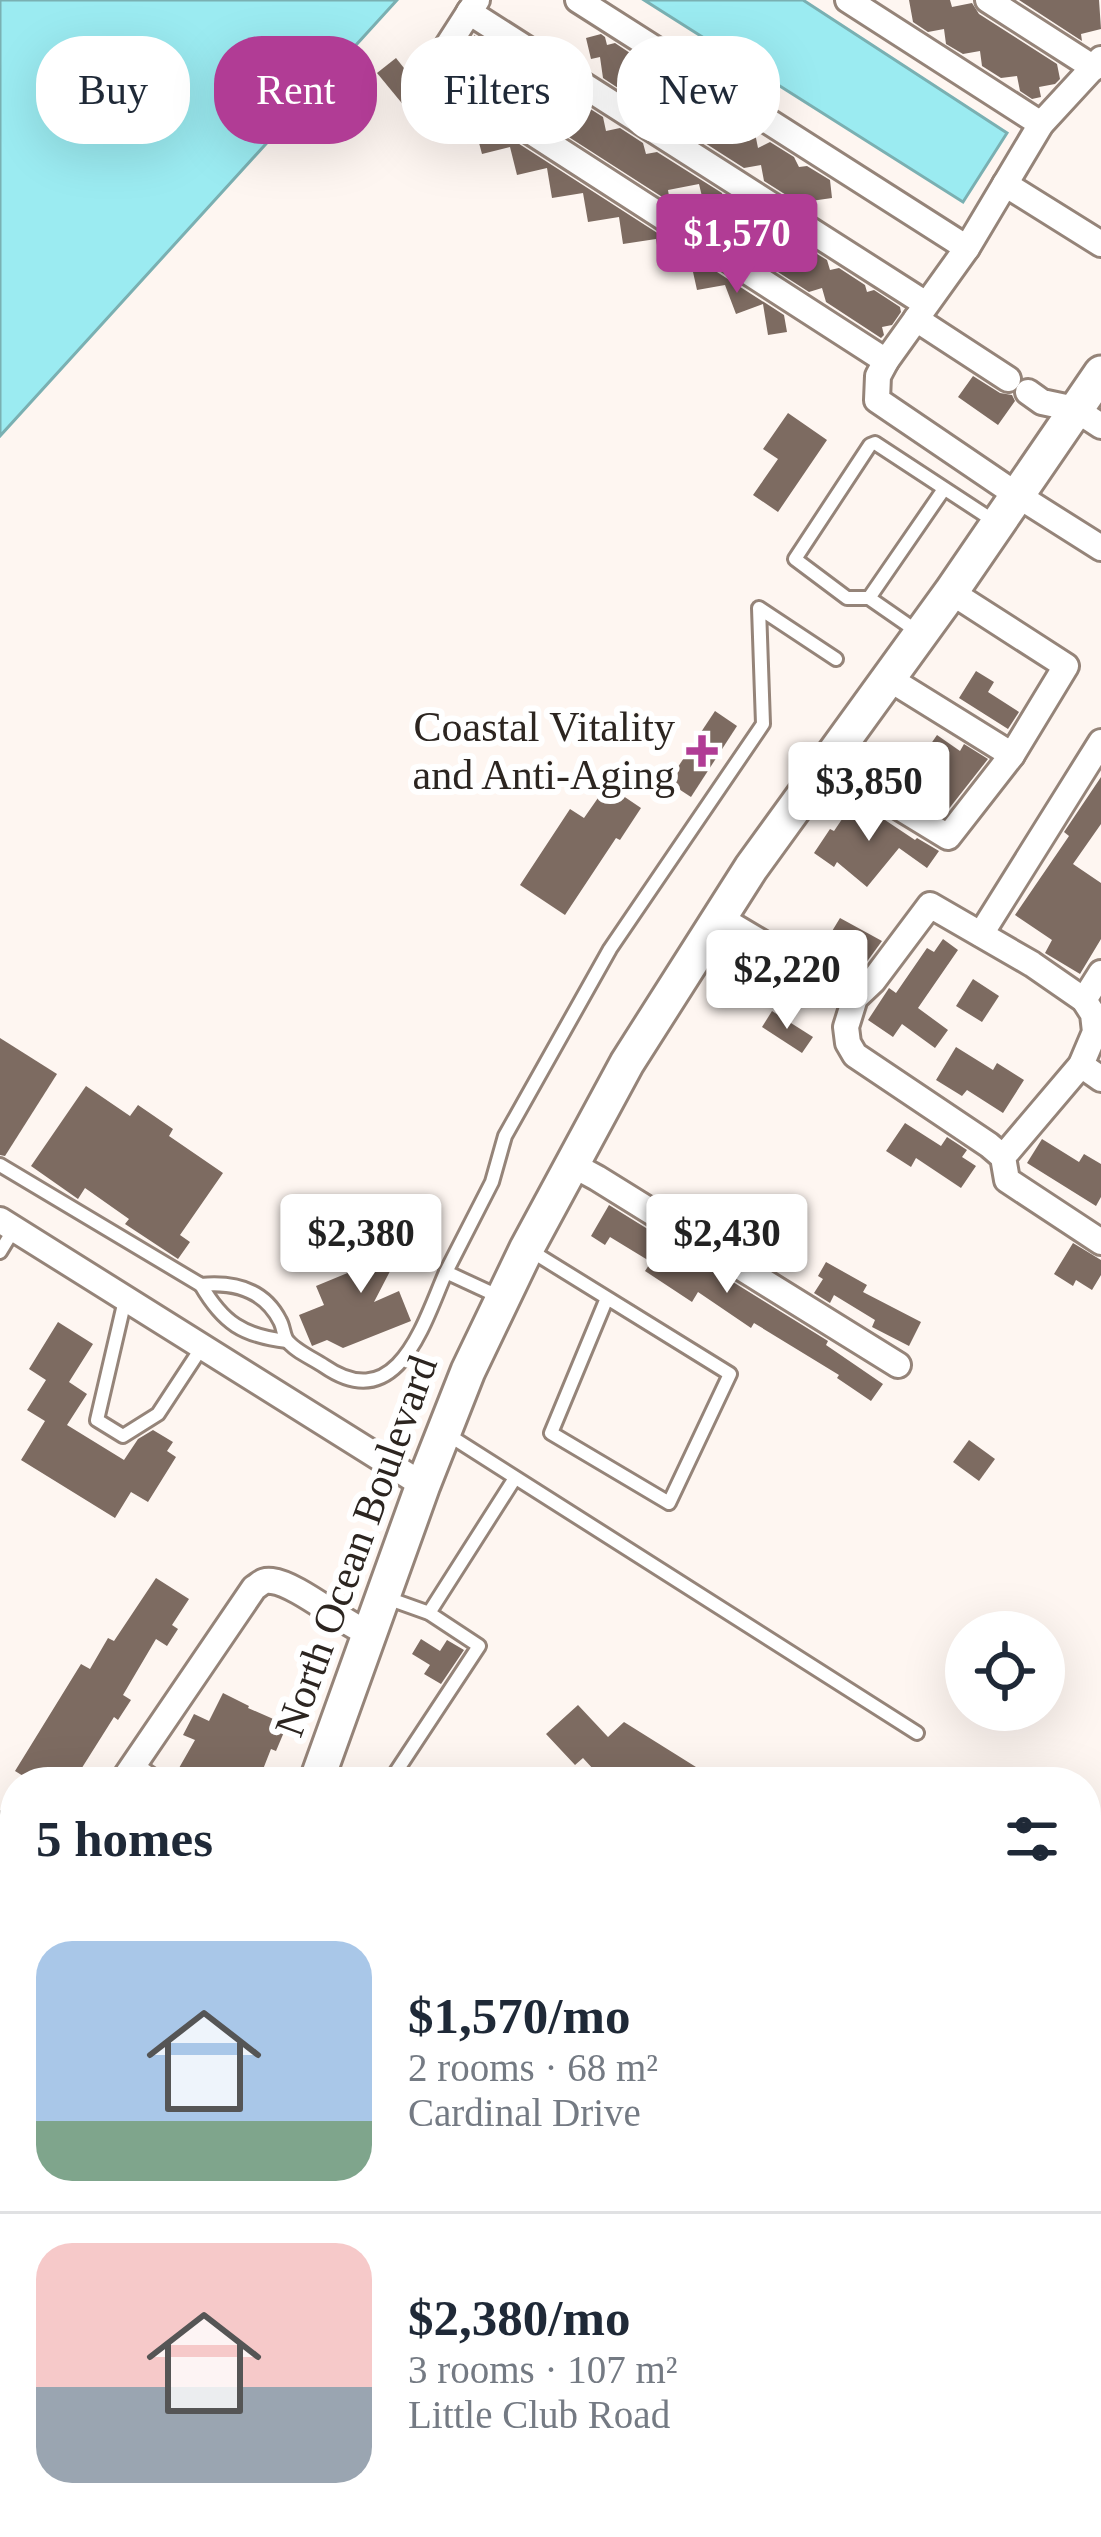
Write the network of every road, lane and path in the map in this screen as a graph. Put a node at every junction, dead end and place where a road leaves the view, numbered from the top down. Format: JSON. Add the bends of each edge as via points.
{"nodes":[{"id":1,"x":578,"y":0,"type":"edge"},
{"id":2,"x":848,"y":0,"type":"edge"},
{"id":3,"x":988,"y":0,"type":"edge"},
{"id":4,"x":473,"y":6,"type":"edge"},
{"id":5,"x":1098,"y":63,"type":"edge"},
{"id":6,"x":1041,"y":124,"type":"junction"},
{"id":7,"x":1005,"y":184,"type":"junction"},
{"id":8,"x":1101,"y":244,"type":"edge"},
{"id":9,"x":967,"y":248,"type":"junction"},
{"id":10,"x":921,"y":312,"type":"junction"},
{"id":11,"x":886,"y":361,"type":"junction"},
{"id":12,"x":1101,"y":374,"type":"edge"},
{"id":13,"x":1088,"y":417,"type":"edge"},
{"id":14,"x":944,"y":489,"type":"junction"},
{"id":15,"x":1008,"y":489,"type":"junction"},
{"id":16,"x":998,"y":524,"type":"junction"},
{"id":17,"x":1101,"y":548,"type":"edge"},
{"id":18,"x":951,"y":592,"type":"junction"},
{"id":19,"x":869,"y":598,"type":"junction"},
{"id":20,"x":920,"y":634,"type":"junction"},
{"id":21,"x":836,"y":659,"type":"dead end"},
{"id":22,"x":888,"y":678,"type":"junction"},
{"id":23,"x":1101,"y":742,"type":"edge"},
{"id":24,"x":1012,"y":754,"type":"junction"},
{"id":25,"x":825,"y":762,"type":"junction"},
{"id":26,"x":720,"y":918,"type":"junction"},
{"id":27,"x":981,"y":934,"type":"junction"},
{"id":28,"x":1101,"y":973,"type":"edge"},
{"id":29,"x":855,"y":998,"type":"junction"},
{"id":30,"x":1084,"y":1000,"type":"junction"},
{"id":31,"x":1091,"y":1072,"type":"edge"},
{"id":32,"x":1003,"y":1157,"type":"junction"},
{"id":33,"x":0,"y":1165,"type":"edge"},
{"id":34,"x":573,"y":1165,"type":"junction"},
{"id":35,"x":7,"y":1225,"type":"edge"},
{"id":36,"x":1101,"y":1242,"type":"edge"},
{"id":37,"x":527,"y":1248,"type":"junction"},
{"id":38,"x":0,"y":1252,"type":"edge"},
{"id":39,"x":446,"y":1272,"type":"junction"},
{"id":40,"x":201,"y":1285,"type":"junction"},
{"id":41,"x":502,"y":1298,"type":"junction"},
{"id":42,"x":607,"y":1298,"type":"junction"},
{"id":43,"x":125,"y":1299,"type":"junction"},
{"id":44,"x":287,"y":1341,"type":"junction"},
{"id":45,"x":202,"y":1347,"type":"junction"},
{"id":46,"x":898,"y":1364,"type":"dead end"},
{"id":47,"x":444,"y":1432,"type":"junction"},
{"id":48,"x":515,"y":1478,"type":"junction"},
{"id":49,"x":423,"y":1485,"type":"junction"},
{"id":50,"x":382,"y":1596,"type":"junction"},
{"id":51,"x":429,"y":1612,"type":"junction"},
{"id":52,"x":368,"y":1634,"type":"junction"},
{"id":53,"x":917,"y":1733,"type":"dead end"},
{"id":54,"x":132,"y":1767,"type":"edge"},
{"id":55,"x":325,"y":1767,"type":"edge"},
{"id":56,"x":399,"y":1767,"type":"edge"}],
"edges":[{"from":1,"to":9,"type":"street"},
{"from":2,"to":6,"type":"street"},
{"from":3,"to":5,"type":"street"},
{"from":4,"to":10,"type":"street"},
{"from":4,"to":11,"type":"street","via":[[441,56],[449,79]]},
{"from":5,"to":6,"type":"street"},
{"from":6,"to":7,"type":"street"},
{"from":7,"to":8,"type":"street"},
{"from":7,"to":9,"type":"street"},
{"from":9,"to":10,"type":"street"},
{"from":10,"to":11,"type":"street"},
{"from":10,"to":13,"type":"street","via":[[1042,402]]},
{"from":11,"to":15,"type":"street","via":[[878,400]]},
{"from":12,"to":13,"type":"main road","name":"North Ocean Boulevard"},
{"from":13,"to":15,"type":"main road","name":"North Ocean Boulevard"},
{"from":14,"to":16,"type":"lane"},
{"from":14,"to":19,"type":"lane"},
{"from":14,"to":19,"type":"lane","via":[[870,445],[795,556],[848,598]]},
{"from":15,"to":16,"type":"main road","name":"North Ocean Boulevard"},
{"from":15,"to":17,"type":"street"},
{"from":16,"to":18,"type":"main road","name":"North Ocean Boulevard"},
{"from":18,"to":20,"type":"main road","name":"North Ocean Boulevard"},
{"from":18,"to":24,"type":"street","via":[[1066,666]]},
{"from":19,"to":20,"type":"lane"},
{"from":20,"to":22,"type":"main road","name":"North Ocean Boulevard"},
{"from":21,"to":39,"type":"lane","via":[[759,608],[763,724],[610,949],[505,1136],[492,1182]]},
{"from":22,"to":24,"type":"street"},
{"from":22,"to":25,"type":"main road","name":"North Ocean Boulevard"},
{"from":23,"to":27,"type":"street"},
{"from":24,"to":25,"type":"street","via":[[948,837]]},
{"from":25,"to":26,"type":"main road","name":"North Ocean Boulevard"},
{"from":26,"to":29,"type":"street"},
{"from":26,"to":34,"type":"main road","name":"North Ocean Boulevard"},
{"from":27,"to":29,"type":"street","via":[[930,905]]},
{"from":27,"to":30,"type":"street"},
{"from":28,"to":30,"type":"street"},
{"from":29,"to":32,"type":"street","via":[[846,1027],[855,1055]]},
{"from":30,"to":31,"type":"street","via":[[1095,1032]]},
{"from":31,"to":32,"type":"street"},
{"from":32,"to":36,"type":"street","via":[[1007,1180]]},
{"from":33,"to":40,"type":"lane"},
{"from":34,"to":37,"type":"main road","name":"North Ocean Boulevard"},
{"from":34,"to":46,"type":"street"},
{"from":35,"to":38,"type":"lane"},
{"from":35,"to":43,"type":"street"},
{"from":37,"to":41,"type":"main road","name":"North Ocean Boulevard"},
{"from":37,"to":42,"type":"lane"},
{"from":39,"to":41,"type":"lane"},
{"from":39,"to":44,"type":"lane","via":[[409,1355],[376,1378],[335,1374]]},
{"from":40,"to":44,"type":"lane","via":[[235,1326]]},
{"from":40,"to":44,"type":"lane","via":[[246,1288],[279,1319]]},
{"from":41,"to":47,"type":"main road","name":"North Ocean Boulevard"},
{"from":42,"to":42,"type":"lane","via":[[730,1374],[669,1503],[551,1433]]},
{"from":43,"to":45,"type":"street"},
{"from":43,"to":45,"type":"lane","via":[[97,1420],[123,1436],[158,1414]]},
{"from":45,"to":49,"type":"street"},
{"from":47,"to":48,"type":"lane"},
{"from":47,"to":49,"type":"main road","name":"North Ocean Boulevard"},
{"from":48,"to":51,"type":"lane"},
{"from":48,"to":53,"type":"lane"},
{"from":49,"to":50,"type":"main road","name":"North Ocean Boulevard"},
{"from":50,"to":51,"type":"lane"},
{"from":50,"to":52,"type":"main road","name":"North Ocean Boulevard"},
{"from":51,"to":56,"type":"lane","via":[[479,1646]]},
{"from":52,"to":54,"type":"street","via":[[264,1581]]},
{"from":52,"to":55,"type":"main road","name":"North Ocean Boulevard"}]}
